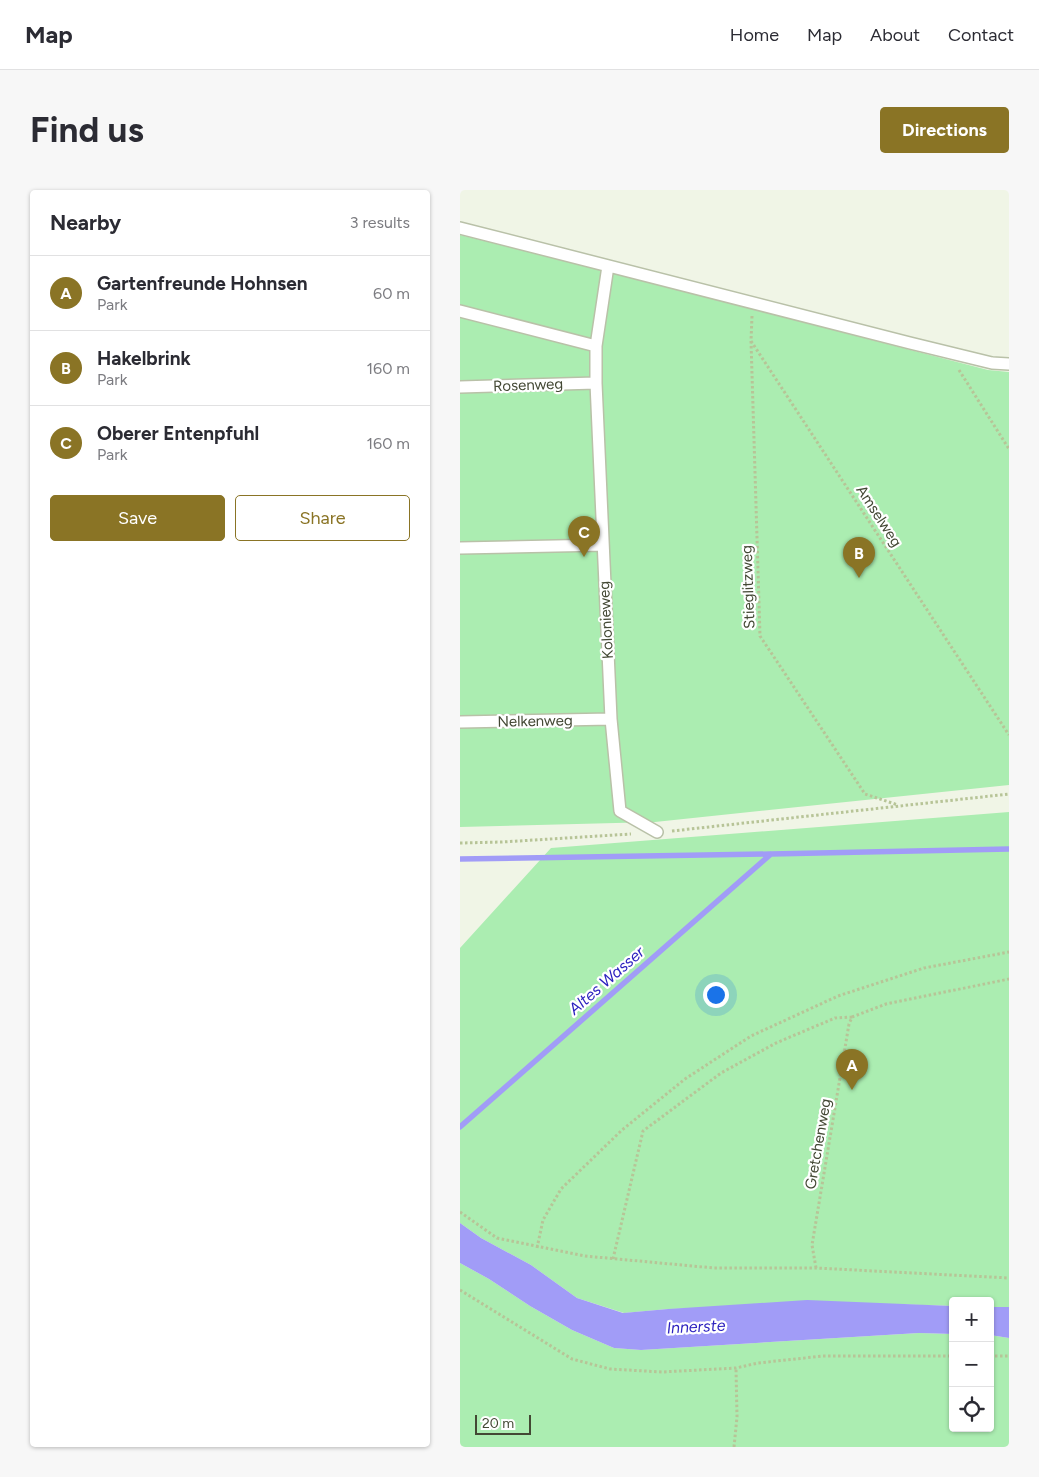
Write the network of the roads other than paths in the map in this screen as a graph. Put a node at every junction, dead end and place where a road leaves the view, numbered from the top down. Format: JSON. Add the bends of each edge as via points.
{"nodes":[{"id":1,"x":460,"y":228,"type":"edge"},
{"id":2,"x":608,"y":266,"type":"junction"},
{"id":3,"x":460,"y":311,"type":"edge"},
{"id":4,"x":596,"y":346,"type":"junction"},
{"id":5,"x":1009,"y":364,"type":"edge"},
{"id":6,"x":596,"y":383,"type":"junction"},
{"id":7,"x":460,"y":387,"type":"edge"},
{"id":8,"x":603,"y":544,"type":"junction"},
{"id":9,"x":460,"y":548,"type":"edge"},
{"id":10,"x":611,"y":719,"type":"junction"},
{"id":11,"x":460,"y":722,"type":"edge"},
{"id":12,"x":657,"y":832,"type":"road end"}],
"edges":[{"from":1,"to":2,"type":"lane"},
{"from":2,"to":4,"type":"lane","name":"Kolonieweg"},
{"from":2,"to":5,"type":"lane","via":[[992,363]]},
{"from":3,"to":4,"type":"lane"},
{"from":4,"to":6,"type":"lane","name":"Kolonieweg"},
{"from":6,"to":7,"type":"lane","name":"Rosenweg"},
{"from":6,"to":8,"type":"lane","name":"Kolonieweg"},
{"from":8,"to":9,"type":"lane"},
{"from":8,"to":10,"type":"lane","name":"Kolonieweg"},
{"from":10,"to":11,"type":"lane","name":"Nelkenweg"},
{"from":10,"to":12,"type":"lane","name":"Kolonieweg","via":[[620,811]]}]}
